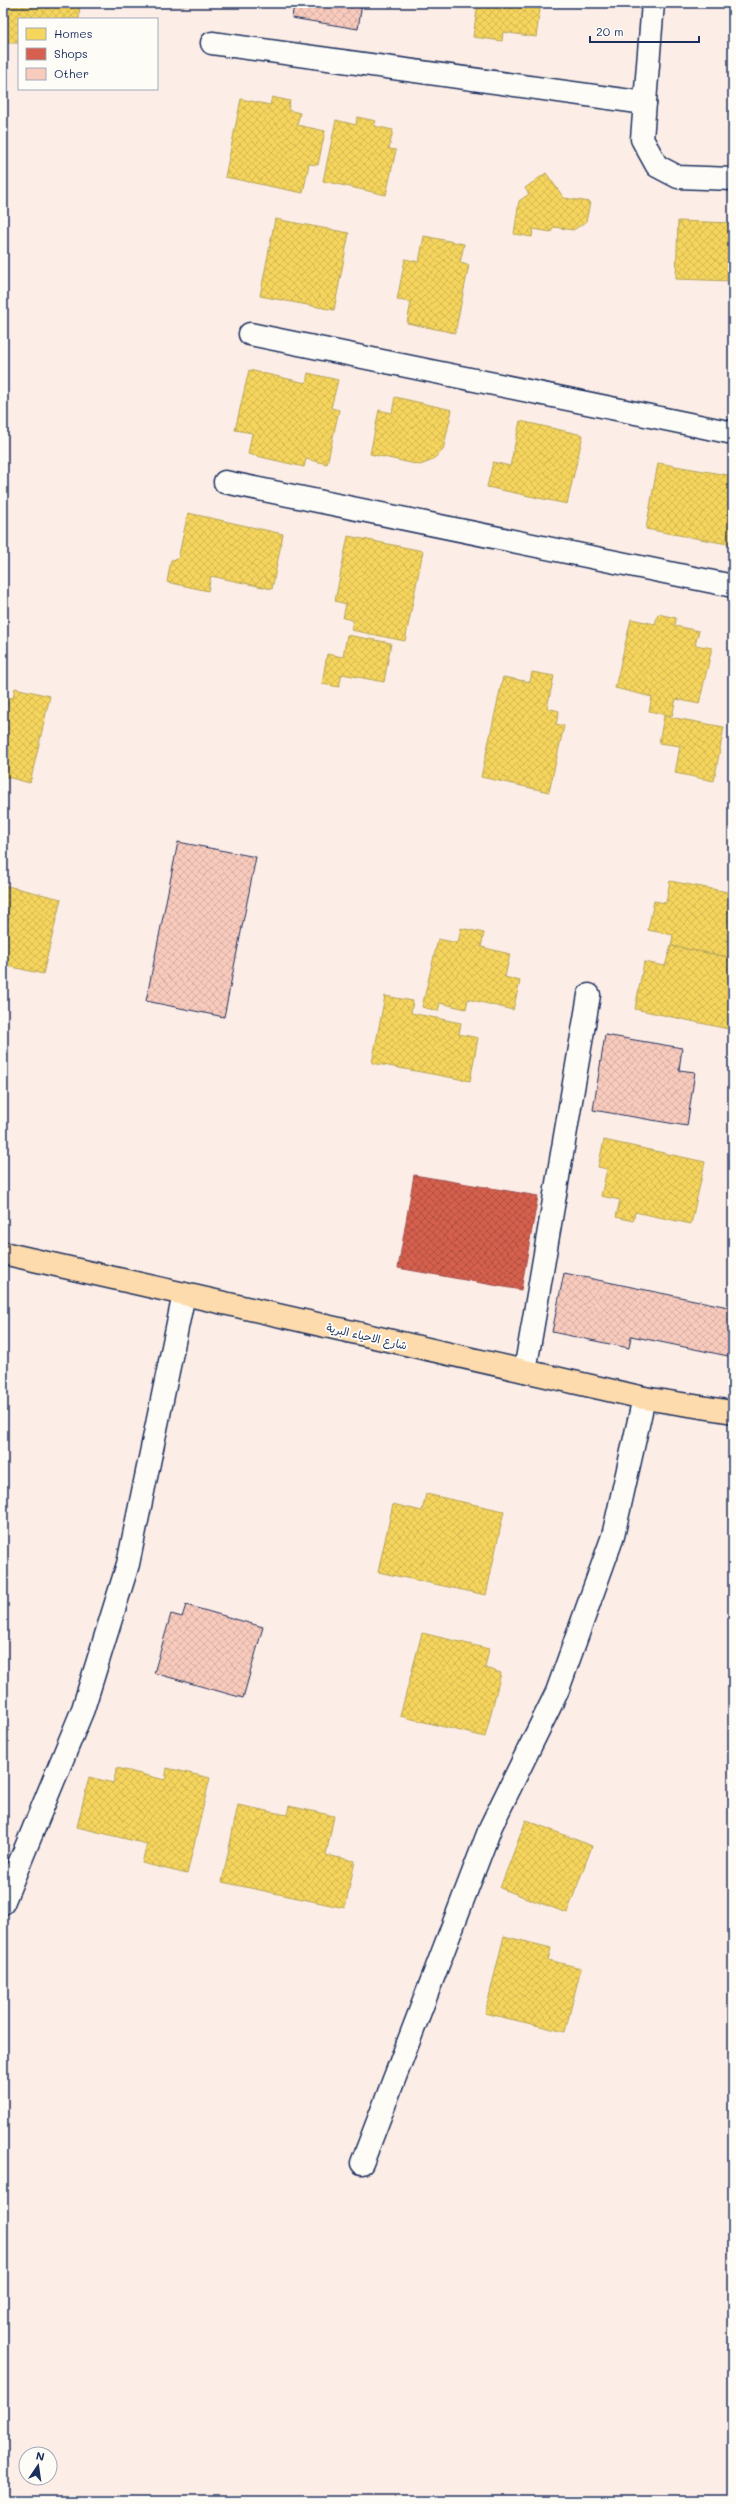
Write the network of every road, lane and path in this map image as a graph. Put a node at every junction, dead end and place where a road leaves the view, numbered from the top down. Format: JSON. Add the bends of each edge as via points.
{"nodes":[{"id":1,"x":653,"y":3,"type":"edge"},
{"id":2,"x":212,"y":43,"type":"dead end"},
{"id":3,"x":645,"y":103,"type":"junction"},
{"id":4,"x":733,"y":179,"type":"edge"},
{"id":5,"x":250,"y":334,"type":"dead end"},
{"id":6,"x":733,"y":433,"type":"edge"},
{"id":7,"x":225,"y":482,"type":"dead end"},
{"id":8,"x":733,"y":586,"type":"edge"},
{"id":9,"x":589,"y":995,"type":"dead end"},
{"id":10,"x":3,"y":1253,"type":"edge"},
{"id":11,"x":184,"y":1294,"type":"junction"},
{"id":12,"x":525,"y":1371,"type":"junction"},
{"id":13,"x":644,"y":1398,"type":"junction"},
{"id":14,"x":733,"y":1412,"type":"edge"},
{"id":15,"x":3,"y":1903,"type":"edge"},
{"id":16,"x":362,"y":2163,"type":"dead end"}],
"edges":[{"from":1,"to":3,"type":"street"},
{"from":2,"to":3,"type":"street"},
{"from":3,"to":4,"type":"street","via":[[642,139],[657,166],[678,177]]},
{"from":5,"to":6,"type":"street"},
{"from":7,"to":8,"type":"street"},
{"from":9,"to":12,"type":"street"},
{"from":10,"to":11,"type":"main road","name":"شارع الاحياء البرية"},
{"from":11,"to":12,"type":"main road","name":"شارع الاحياء البرية"},
{"from":11,"to":15,"type":"street","via":[[128,1564],[83,1709]]},
{"from":12,"to":13,"type":"main road","name":"شارع الاحياء البرية"},
{"from":13,"to":14,"type":"main road","name":"شارع الاحياء البرية"},
{"from":13,"to":16,"type":"street","via":[[613,1536],[556,1692],[490,1826]]}]}
